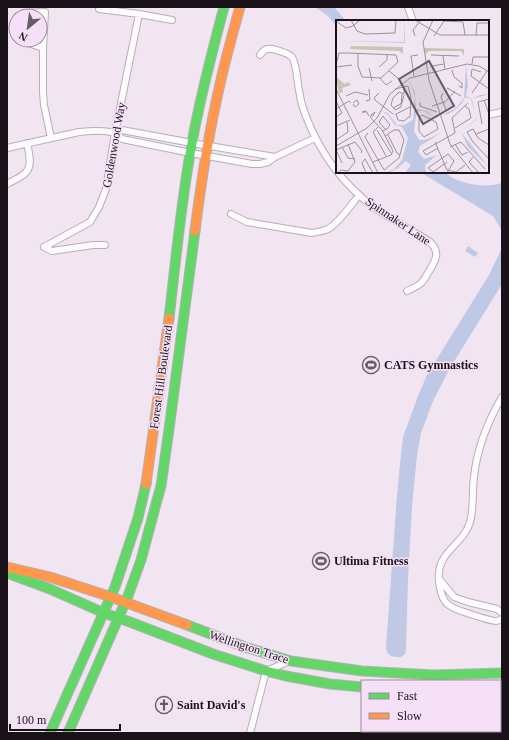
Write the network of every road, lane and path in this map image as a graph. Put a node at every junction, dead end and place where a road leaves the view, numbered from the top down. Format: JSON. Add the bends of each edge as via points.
{"nodes":[{"id":1,"x":224,"y":7,"type":"edge"},
{"id":2,"x":240,"y":7,"type":"edge"},
{"id":3,"x":409,"y":7,"type":"edge"},
{"id":4,"x":99,"y":9,"type":"dead end"},
{"id":5,"x":139,"y":14,"type":"junction"},
{"id":6,"x":172,"y":20,"type":"dead end"},
{"id":7,"x":413,"y":20,"type":"edge"},
{"id":8,"x":43,"y":48,"type":"edge"},
{"id":9,"x":260,"y":55,"type":"dead end"},
{"id":10,"x":502,"y":112,"type":"edge"},
{"id":11,"x":489,"y":115,"type":"edge"},
{"id":12,"x":115,"y":133,"type":"junction"},
{"id":13,"x":51,"y":138,"type":"junction"},
{"id":14,"x":315,"y":138,"type":"junction"},
{"id":15,"x":27,"y":143,"type":"junction"},
{"id":16,"x":192,"y":143,"type":"junction"},
{"id":17,"x":207,"y":145,"type":"junction"},
{"id":18,"x":7,"y":148,"type":"edge"},
{"id":19,"x":191,"y":153,"type":"junction"},
{"id":20,"x":206,"y":156,"type":"junction"},
{"id":21,"x":275,"y":157,"type":"junction"},
{"id":22,"x":336,"y":170,"type":"edge"},
{"id":23,"x":338,"y":173,"type":"edge"},
{"id":24,"x":7,"y":184,"type":"edge"},
{"id":25,"x":359,"y":195,"type":"junction"},
{"id":26,"x":231,"y":214,"type":"dead end"},
{"id":27,"x":105,"y":245,"type":"dead end"},
{"id":28,"x":407,"y":291,"type":"dead end"},
{"id":29,"x":502,"y":397,"type":"edge"},
{"id":30,"x":7,"y":567,"type":"edge"},
{"id":31,"x":7,"y":573,"type":"edge"},
{"id":32,"x":439,"y":579,"type":"junction"},
{"id":33,"x":111,"y":597,"type":"junction"},
{"id":34,"x":126,"y":603,"type":"junction"},
{"id":35,"x":104,"y":613,"type":"junction"},
{"id":36,"x":502,"y":613,"type":"edge"},
{"id":37,"x":119,"y":618,"type":"junction"},
{"id":38,"x":502,"y":619,"type":"edge"},
{"id":39,"x":291,"y":661,"type":"junction"},
{"id":40,"x":266,"y":671,"type":"junction"},
{"id":41,"x":502,"y":674,"type":"edge"},
{"id":42,"x":361,"y":687,"type":"edge"},
{"id":43,"x":50,"y":733,"type":"edge"},
{"id":44,"x":68,"y":733,"type":"edge"},
{"id":45,"x":250,"y":733,"type":"edge"}],
"edges":[{"from":1,"to":16,"type":"main road","name":"Forest Hill Boulevard"},
{"from":2,"to":17,"type":"main road","name":"Forest Hill Boulevard"},
{"from":3,"to":7,"type":"street"},
{"from":4,"to":5,"type":"street"},
{"from":5,"to":6,"type":"street"},
{"from":5,"to":12,"type":"street","name":"Goldenwood Way"},
{"from":8,"to":13,"type":"street","via":[[44,105]]},
{"from":9,"to":14,"type":"street","name":"Spinnaker Lane","via":[[268,48],[284,52],[292,58],[303,109]]},
{"from":10,"to":11,"type":"street"},
{"from":12,"to":13,"type":"street","via":[[90,130]]},
{"from":12,"to":16,"type":"street","via":[[122,130]]},
{"from":12,"to":19,"type":"street","via":[[122,139]]},
{"from":12,"to":27,"type":"street","name":"Goldenwood Way","via":[[106,189],[90,222],[44,247],[52,251]]},
{"from":13,"to":15,"type":"street"},
{"from":14,"to":21,"type":"street"},
{"from":14,"to":22,"type":"street","name":"Spinnaker Lane"},
{"from":15,"to":18,"type":"street"},
{"from":15,"to":24,"type":"street","via":[[31,158],[29,169]]},
{"from":16,"to":17,"type":"street"},
{"from":16,"to":19,"type":"main road","name":"Forest Hill Boulevard"},
{"from":17,"to":20,"type":"main road","name":"Forest Hill Boulevard"},
{"from":17,"to":21,"type":"street"},
{"from":19,"to":20,"type":"street"},
{"from":19,"to":33,"type":"main road","name":"Forest Hill Boulevard","via":[[146,482],[138,518]]},
{"from":20,"to":21,"type":"street","via":[[252,164],[268,162]]},
{"from":20,"to":34,"type":"main road","name":"Forest Hill Boulevard","via":[[161,486],[153,521]]},
{"from":23,"to":25,"type":"street","name":"Spinnaker Lane"},
{"from":25,"to":26,"type":"street","via":[[332,226],[317,232],[247,222]]},
{"from":25,"to":28,"type":"street","name":"Spinnaker Lane","via":[[434,245],[436,260],[422,283]]},
{"from":29,"to":32,"type":"street","via":[[486,428],[478,455],[470,523],[463,537],[444,558],[439,568]]},
{"from":30,"to":33,"type":"main road","name":"Wellington Trace","via":[[50,577]]},
{"from":31,"to":35,"type":"main road","name":"Wellington Trace"},
{"from":32,"to":36,"type":"street","via":[[454,597],[497,609]]},
{"from":32,"to":38,"type":"street","via":[[442,596],[448,605],[496,621]]},
{"from":33,"to":34,"type":"main road","name":"Wellington Trace"},
{"from":33,"to":35,"type":"main road","name":"Forest Hill Boulevard"},
{"from":34,"to":37,"type":"main road","name":"Forest Hill Boulevard"},
{"from":34,"to":39,"type":"main road","name":"Wellington Trace","via":[[245,647]]},
{"from":35,"to":37,"type":"main road","name":"Wellington Trace"},
{"from":35,"to":43,"type":"main road","name":"Forest Hill Boulevard"},
{"from":37,"to":40,"type":"main road","name":"Wellington Trace"},
{"from":37,"to":44,"type":"main road","name":"Forest Hill Boulevard"},
{"from":39,"to":40,"type":"street"},
{"from":39,"to":41,"type":"main road","name":"Wellington Trace","via":[[362,671],[434,675]]},
{"from":40,"to":42,"type":"main road","name":"Wellington Trace","via":[[330,684]]},
{"from":40,"to":45,"type":"street"}]}
